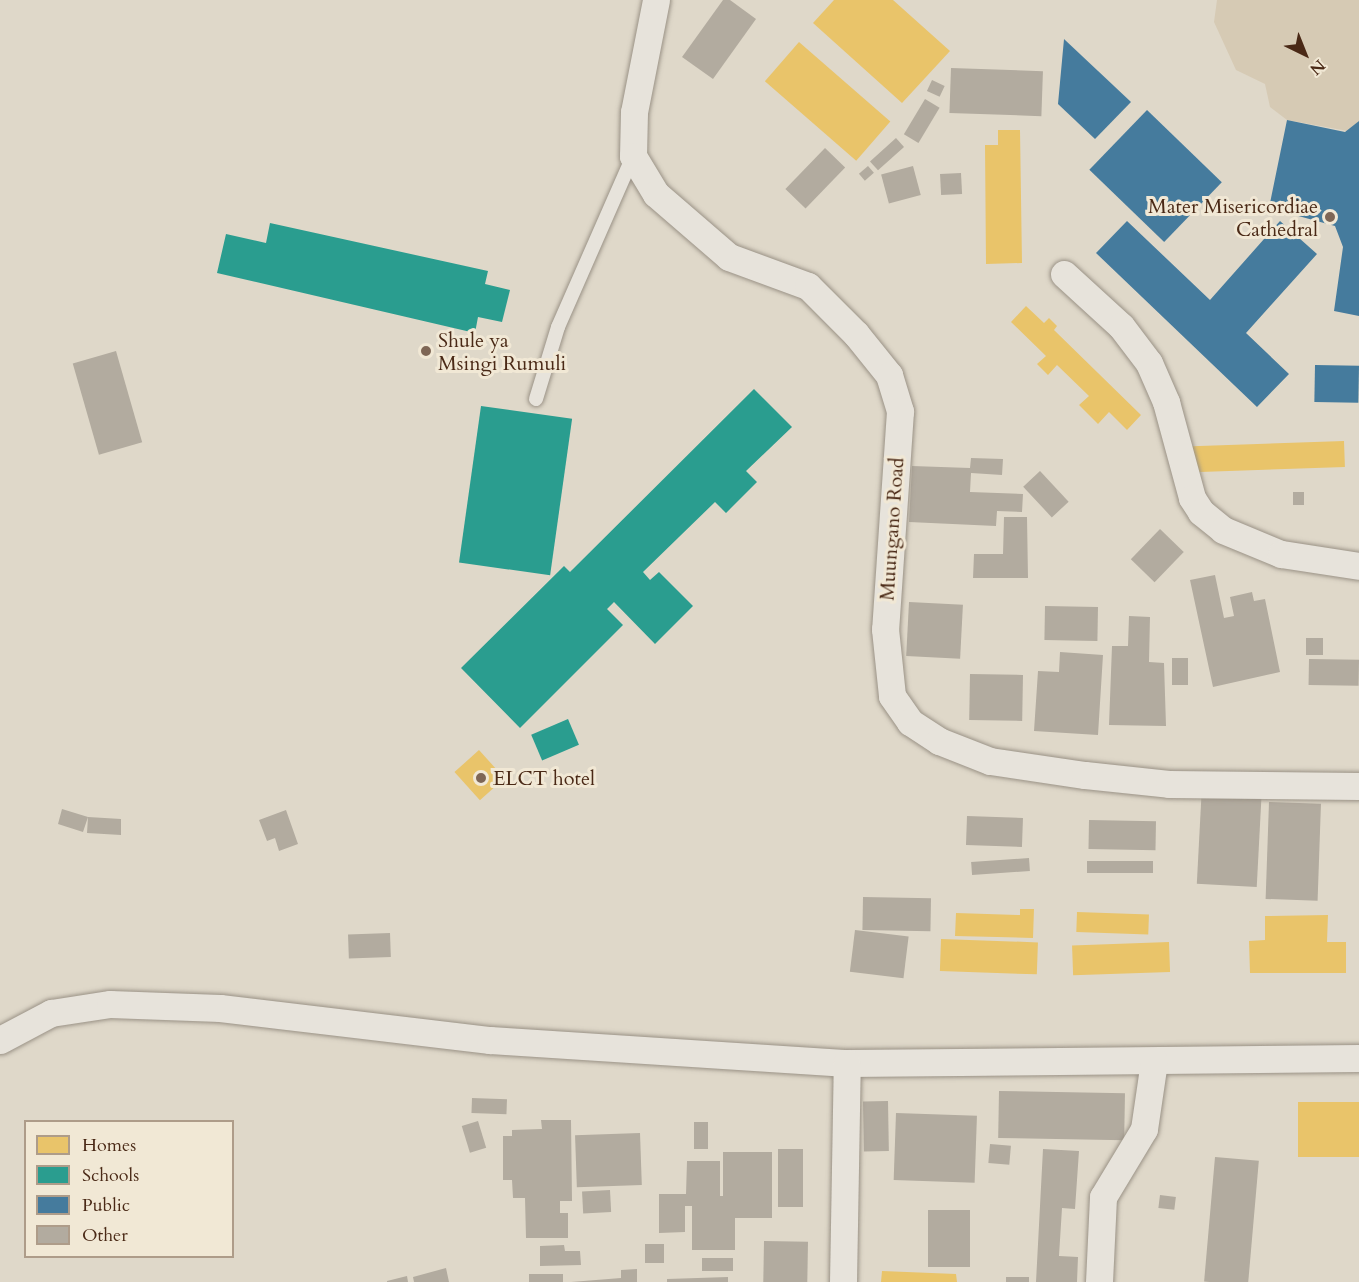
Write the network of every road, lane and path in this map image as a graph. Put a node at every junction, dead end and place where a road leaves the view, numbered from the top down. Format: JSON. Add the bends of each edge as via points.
{"nodes":[{"id":1,"x":656,"y":0,"type":"edge"},
{"id":2,"x":633,"y":156,"type":"junction"},
{"id":3,"x":1064,"y":274,"type":"dead end"},
{"id":4,"x":536,"y":399,"type":"dead end"},
{"id":5,"x":1359,"y":566,"type":"edge"},
{"id":6,"x":1359,"y":786,"type":"edge"},
{"id":7,"x":0,"y":1040,"type":"edge"},
{"id":8,"x":1359,"y":1058,"type":"edge"},
{"id":9,"x":1154,"y":1061,"type":"junction"},
{"id":10,"x":847,"y":1063,"type":"junction"},
{"id":11,"x":843,"y":1282,"type":"edge"},
{"id":12,"x":1099,"y":1282,"type":"edge"}],
"edges":[{"from":1,"to":2,"type":"street","via":[[634,112]]},
{"from":2,"to":4,"type":"lane","via":[[558,327]]},
{"from":2,"to":6,"type":"street","name":"Muungano Road","via":[[656,194],[729,257],[808,286],[856,334],[889,375],[900,411],[885,629],[892,696],[910,722],[939,741],[990,761],[1085,775],[1169,784]]},
{"from":3,"to":5,"type":"street","via":[[1121,326],[1149,363],[1166,402],[1192,498],[1201,512],[1223,530],[1281,554]]},
{"from":7,"to":10,"type":"street","via":[[51,1013],[110,1004],[220,1008],[490,1040]]},
{"from":8,"to":9,"type":"street"},
{"from":9,"to":10,"type":"street"},
{"from":9,"to":12,"type":"street","via":[[1144,1129],[1103,1197]]},
{"from":10,"to":11,"type":"street"}]}
